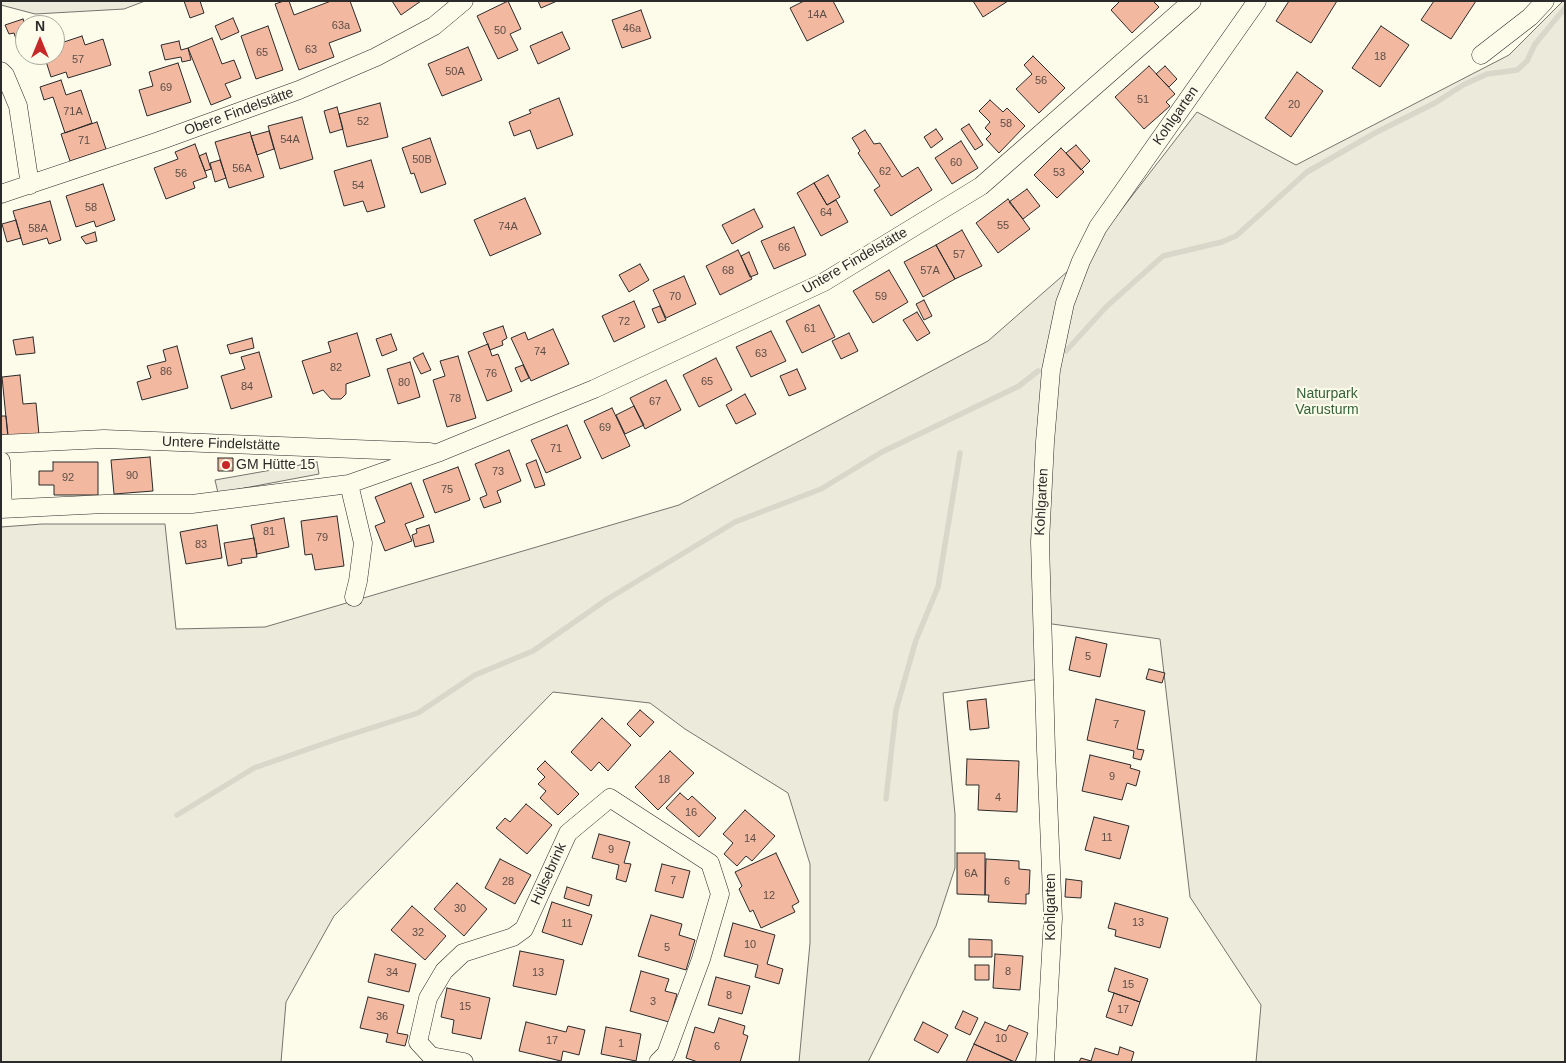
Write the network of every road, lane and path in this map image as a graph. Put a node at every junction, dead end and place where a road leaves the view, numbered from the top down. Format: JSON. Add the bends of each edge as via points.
{"nodes":[{"id":1,"x":464,"y":1,"type":"edge"},
{"id":2,"x":1192,"y":1,"type":"edge"},
{"id":3,"x":1257,"y":1,"type":"edge"},
{"id":4,"x":1545,"y":1,"type":"edge"},
{"id":5,"x":1481,"y":55,"type":"dead end"},
{"id":6,"x":1,"y":71,"type":"edge"},
{"id":7,"x":30,"y":185,"type":"junction"},
{"id":8,"x":1,"y":194,"type":"edge"},
{"id":9,"x":1,"y":444,"type":"edge"},
{"id":10,"x":440,"y":452,"type":"junction"},
{"id":11,"x":1,"y":461,"type":"edge"},
{"id":12,"x":349,"y":484,"type":"junction"},
{"id":13,"x":2,"y":509,"type":"edge"},
{"id":14,"x":354,"y":597,"type":"dead end"},
{"id":15,"x":464,"y":1062,"type":"edge"},
{"id":16,"x":658,"y":1062,"type":"edge"},
{"id":17,"x":1045,"y":1062,"type":"edge"}],
"edges":[{"from":1,"to":7,"type":"street","name":"Obere Findelstätte","via":[[434,26],[376,57],[299,90]]},
{"from":2,"to":10,"type":"street","name":"Untere Findelstätte","via":[[981,186],[824,282],[594,390]]},
{"from":3,"to":17,"type":"street","name":"Kohlgarten","via":[[1098,227],[1065,303],[1051,370],[1040,542],[1053,918]]},
{"from":4,"to":5,"type":"street","via":[[1530,17]]},
{"from":6,"to":7,"type":"street","via":[[18,106]]},
{"from":7,"to":8,"type":"street","name":"Obere Findelstätte"},
{"from":9,"to":10,"type":"street","name":"Untere Findelstätte","via":[[104,439]]},
{"from":10,"to":12,"type":"street","name":"Untere Findelstätte"},
{"from":11,"to":13,"type":"street"},
{"from":12,"to":13,"type":"street","name":"Untere Findelstätte","via":[[192,504]]},
{"from":12,"to":14,"type":"street","via":[[363,543]]},
{"from":15,"to":16,"type":"street","name":"Hülsebrink","via":[[431,1056],[418,1042],[428,998],[444,971],[463,953],[513,937],[524,928],[568,833],[610,798],[710,863],[720,894],[673,1037],[666,1054]]}]}
